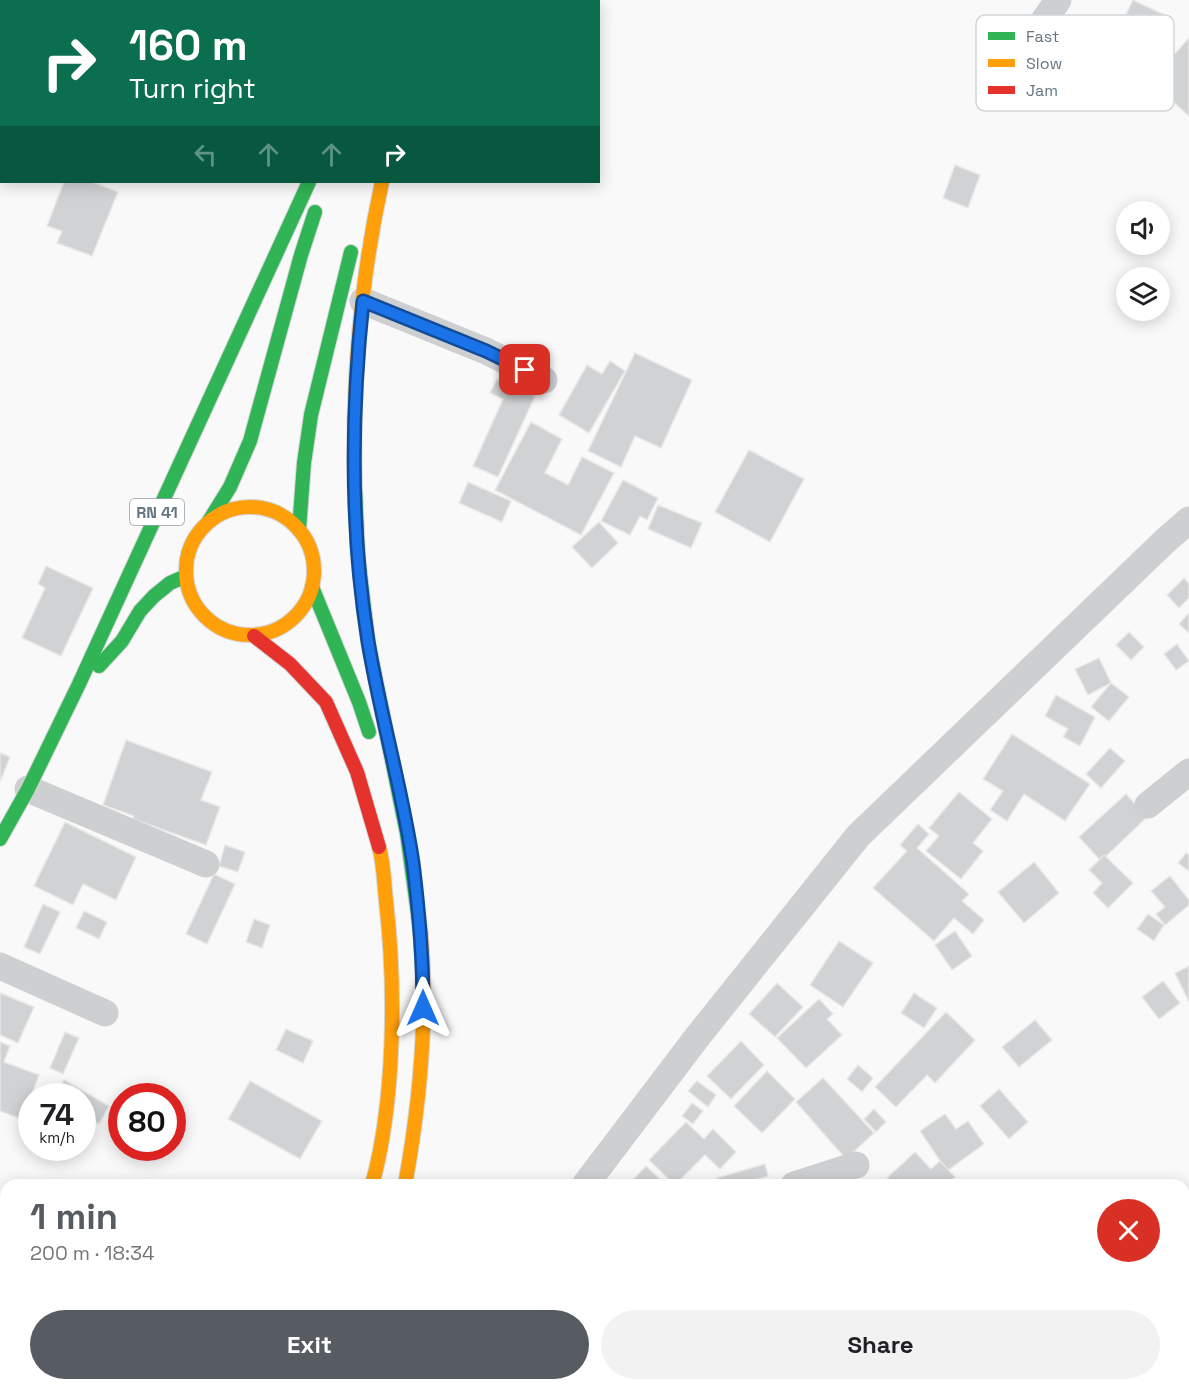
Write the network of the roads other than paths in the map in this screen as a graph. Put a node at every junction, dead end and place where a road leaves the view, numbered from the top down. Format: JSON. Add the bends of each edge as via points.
{"nodes":[{"id":1,"x":1058,"y":0,"type":"edge"},
{"id":2,"x":1048,"y":15,"type":"edge"},
{"id":3,"x":309,"y":183,"type":"edge"},
{"id":4,"x":371,"y":183,"type":"edge"},
{"id":5,"x":382,"y":183,"type":"edge"},
{"id":6,"x":321,"y":194,"type":"dead end"},
{"id":7,"x":362,"y":213,"type":"dead end"},
{"id":8,"x":356,"y":234,"type":"dead end"},
{"id":9,"x":363,"y":301,"type":"junction"},
{"id":10,"x":544,"y":380,"type":"dead end"},
{"id":11,"x":1189,"y":520,"type":"edge"},
{"id":12,"x":208,"y":521,"type":"junction"},
{"id":13,"x":299,"y":530,"type":"junction"},
{"id":14,"x":186,"y":576,"type":"junction"},
{"id":15,"x":312,"y":587,"type":"junction"},
{"id":16,"x":254,"y":636,"type":"junction"},
{"id":17,"x":79,"y":684,"type":"junction"},
{"id":18,"x":1189,"y":772,"type":"edge"},
{"id":19,"x":28,"y":789,"type":"junction"},
{"id":20,"x":1148,"y":805,"type":"dead end"},
{"id":21,"x":0,"y":839,"type":"edge"},
{"id":22,"x":412,"y":862,"type":"junction"},
{"id":23,"x":206,"y":864,"type":"dead end"},
{"id":24,"x":0,"y":966,"type":"edge"},
{"id":25,"x":105,"y":1012,"type":"dead end"},
{"id":26,"x":856,"y":1165,"type":"dead end"},
{"id":27,"x":374,"y":1179,"type":"edge"},
{"id":28,"x":406,"y":1179,"type":"edge"},
{"id":29,"x":590,"y":1179,"type":"edge"},
{"id":30,"x":813,"y":1179,"type":"edge"}],
"edges":[{"from":1,"to":2,"type":"street"},
{"from":3,"to":17,"type":"highway","number":"RN 41"},
{"from":4,"to":7,"type":"highway"},
{"from":5,"to":9,"type":"highway"},
{"from":6,"to":12,"type":"highway","number":"RN 41","via":[[250,441],[230,487]]},
{"from":8,"to":13,"type":"highway","via":[[311,416]]},
{"from":9,"to":10,"type":"street","via":[[486,351]]},
{"from":9,"to":22,"type":"highway","via":[[354,464],[360,579],[368,642]]},
{"from":11,"to":29,"type":"street","via":[[858,836]]},
{"from":12,"to":13,"type":"highway","via":[[226,511],[246,507],[284,516]]},
{"from":12,"to":14,"type":"highway","via":[[195,537]]},
{"from":13,"to":15,"type":"highway","via":[[310,547],[315,567]]},
{"from":14,"to":16,"type":"highway","via":[[200,613],[215,626],[234,634]]},
{"from":14,"to":17,"type":"highway","via":[[154,596],[112,653]]},
{"from":15,"to":16,"type":"highway","via":[[304,606],[291,621]]},
{"from":15,"to":22,"type":"highway","via":[[359,702]]},
{"from":16,"to":27,"type":"highway","via":[[290,664],[326,702],[357,772],[381,853],[390,933],[391,1030],[387,1097]]},
{"from":17,"to":19,"type":"highway","number":"RN 41"},
{"from":18,"to":20,"type":"street"},
{"from":19,"to":21,"type":"highway","number":"RN 41"},
{"from":19,"to":23,"type":"street"},
{"from":22,"to":28,"type":"highway","via":[[423,960],[423,1056]]},
{"from":24,"to":25,"type":"street"},
{"from":26,"to":30,"type":"street"}]}
